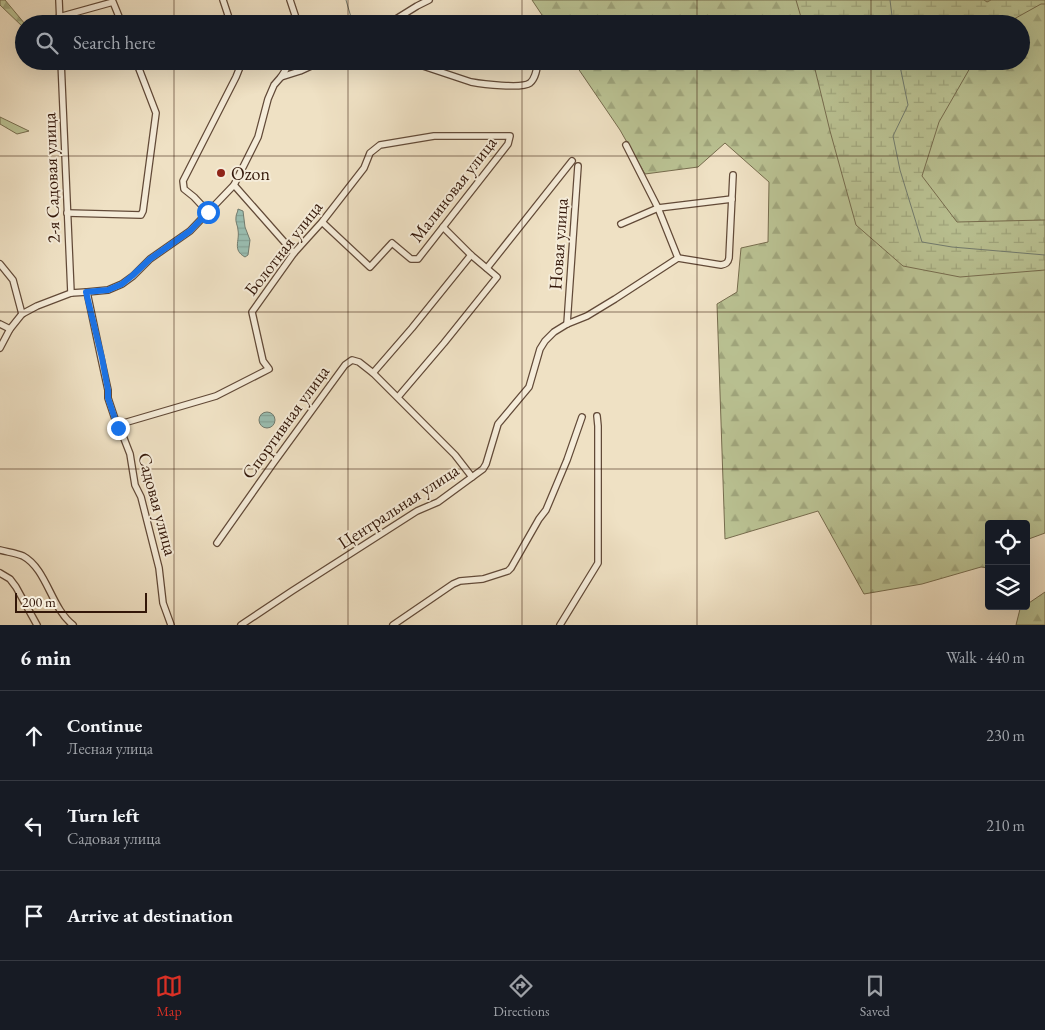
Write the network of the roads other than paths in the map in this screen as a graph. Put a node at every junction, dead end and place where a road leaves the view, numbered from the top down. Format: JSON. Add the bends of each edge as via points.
{"nodes":[{"id":1,"x":59,"y":0,"type":"edge"},
{"id":2,"x":223,"y":0,"type":"edge"},
{"id":3,"x":290,"y":0,"type":"edge"},
{"id":4,"x":429,"y":0,"type":"edge"},
{"id":5,"x":59,"y":15,"type":"edge"},
{"id":6,"x":74,"y":15,"type":"edge"},
{"id":7,"x":118,"y":15,"type":"edge"},
{"id":8,"x":228,"y":15,"type":"edge"},
{"id":9,"x":295,"y":15,"type":"edge"},
{"id":10,"x":402,"y":15,"type":"edge"},
{"id":11,"x":61,"y":70,"type":"edge"},
{"id":12,"x":139,"y":70,"type":"edge"},
{"id":13,"x":239,"y":70,"type":"edge"},
{"id":14,"x":285,"y":70,"type":"edge"},
{"id":15,"x":302,"y":70,"type":"edge"},
{"id":16,"x":438,"y":70,"type":"edge"},
{"id":17,"x":536,"y":70,"type":"edge"},
{"id":18,"x":281,"y":77,"type":"junction"},
{"id":19,"x":380,"y":145,"type":"joint"},
{"id":20,"x":626,"y":145,"type":"dead end"},
{"id":21,"x":572,"y":161,"type":"dead end"},
{"id":22,"x":578,"y":166,"type":"dead end"},
{"id":23,"x":733,"y":175,"type":"dead end"},
{"id":24,"x":234,"y":185,"type":"junction"},
{"id":25,"x":732,"y":199,"type":"junction"},
{"id":26,"x":658,"y":208,"type":"junction"},
{"id":27,"x":208,"y":212,"type":"junction"},
{"id":28,"x":67,"y":213,"type":"junction"},
{"id":29,"x":322,"y":222,"type":"junction"},
{"id":30,"x":621,"y":224,"type":"dead end"},
{"id":31,"x":443,"y":227,"type":"junction"},
{"id":32,"x":294,"y":253,"type":"junction"},
{"id":33,"x":471,"y":255,"type":"junction"},
{"id":34,"x":678,"y":258,"type":"junction"},
{"id":35,"x":0,"y":264,"type":"edge"},
{"id":36,"x":487,"y":268,"type":"junction"},
{"id":37,"x":86,"y":292,"type":"junction"},
{"id":38,"x":70,"y":293,"type":"junction"},
{"id":39,"x":22,"y":314,"type":"junction"},
{"id":40,"x":0,"y":324,"type":"edge"},
{"id":41,"x":567,"y":324,"type":"junction"},
{"id":42,"x":10,"y":329,"type":"junction"},
{"id":43,"x":0,"y":348,"type":"edge"},
{"id":44,"x":373,"y":373,"type":"junction"},
{"id":45,"x":398,"y":397,"type":"junction"},
{"id":46,"x":596,"y":416,"type":"dead end"},
{"id":47,"x":582,"y":417,"type":"dead end"},
{"id":48,"x":117,"y":425,"type":"junction"},
{"id":49,"x":472,"y":477,"type":"junction"},
{"id":50,"x":217,"y":543,"type":"dead end"},
{"id":51,"x":0,"y":550,"type":"edge"},
{"id":52,"x":0,"y":573,"type":"edge"},
{"id":53,"x":37,"y":625,"type":"edge"},
{"id":54,"x":73,"y":625,"type":"edge"},
{"id":55,"x":172,"y":625,"type":"edge"},
{"id":56,"x":242,"y":625,"type":"edge"},
{"id":57,"x":393,"y":625,"type":"edge"},
{"id":58,"x":560,"y":625,"type":"edge"}],
"edges":[{"from":1,"to":5,"type":"street"},
{"from":2,"to":8,"type":"street"},
{"from":3,"to":9,"type":"street"},
{"from":4,"to":10,"type":"street"},
{"from":6,"to":7,"type":"street","via":[[113,2]]},
{"from":11,"to":28,"type":"street","name":"2-я Садовая улица"},
{"from":12,"to":28,"type":"street","via":[[156,114],[141,215]]},
{"from":13,"to":27,"type":"street","via":[[183,181],[184,189]]},
{"from":14,"to":18,"type":"street"},
{"from":15,"to":18,"type":"street"},
{"from":16,"to":17,"type":"street","via":[[471,82],[518,86],[530,83]]},
{"from":18,"to":24,"type":"street","via":[[268,99],[258,138]]},
{"from":19,"to":29,"type":"street","name":"Болотная улица","via":[[370,153],[364,168]]},
{"from":19,"to":31,"type":"street","name":"Малиновая улица","via":[[434,136],[510,136],[508,144]]},
{"from":20,"to":26,"type":"street"},
{"from":21,"to":36,"type":"street"},
{"from":22,"to":41,"type":"street","name":"Новая улица"},
{"from":23,"to":25,"type":"street"},
{"from":24,"to":27,"type":"street"},
{"from":24,"to":32,"type":"street"},
{"from":25,"to":26,"type":"street"},
{"from":25,"to":34,"type":"street","via":[[728,262],[721,265]]},
{"from":26,"to":30,"type":"street"},
{"from":26,"to":34,"type":"street"},
{"from":27,"to":37,"type":"street","via":[[190,231],[150,259],[122,284],[108,290]]},
{"from":28,"to":38,"type":"street","name":"2-я Садовая улица"},
{"from":29,"to":31,"type":"street","name":"Малиновая улица","via":[[370,267],[392,243],[411,259],[418,259]]},
{"from":29,"to":32,"type":"street","name":"Болотная улица"},
{"from":31,"to":33,"type":"street"},
{"from":32,"to":48,"type":"street","name":"Болотная улица","via":[[252,312],[263,361],[268,369],[216,396]]},
{"from":33,"to":36,"type":"street"},
{"from":33,"to":44,"type":"street"},
{"from":34,"to":41,"type":"street","via":[[615,299]]},
{"from":35,"to":39,"type":"street","via":[[13,280]]},
{"from":36,"to":45,"type":"street","via":[[497,276]]},
{"from":37,"to":38,"type":"street"},
{"from":37,"to":48,"type":"street","name":"Садовая улица","via":[[108,398]]},
{"from":38,"to":39,"type":"street"},
{"from":39,"to":42,"type":"street"},
{"from":40,"to":42,"type":"street"},
{"from":41,"to":49,"type":"street","name":"Центральная улица","via":[[554,332],[540,349],[529,387],[498,424],[486,464]]},
{"from":42,"to":43,"type":"street"},
{"from":44,"to":45,"type":"street","name":"Спортивная улица"},
{"from":44,"to":50,"type":"street","name":"Спортивная улица","via":[[359,362],[345,365]]},
{"from":45,"to":49,"type":"street","name":"Спортивная улица"},
{"from":46,"to":58,"type":"street","via":[[598,563]]},
{"from":47,"to":57,"type":"street","via":[[546,510],[511,568],[482,579],[453,584]]},
{"from":48,"to":55,"type":"street","name":"Садовая улица","via":[[130,454],[135,485],[159,568],[163,603]]},
{"from":49,"to":56,"type":"street","name":"Центральная улица","via":[[438,502],[417,511]]},
{"from":51,"to":54,"type":"street","via":[[31,562]]},
{"from":52,"to":53,"type":"street","via":[[16,587]]}]}
